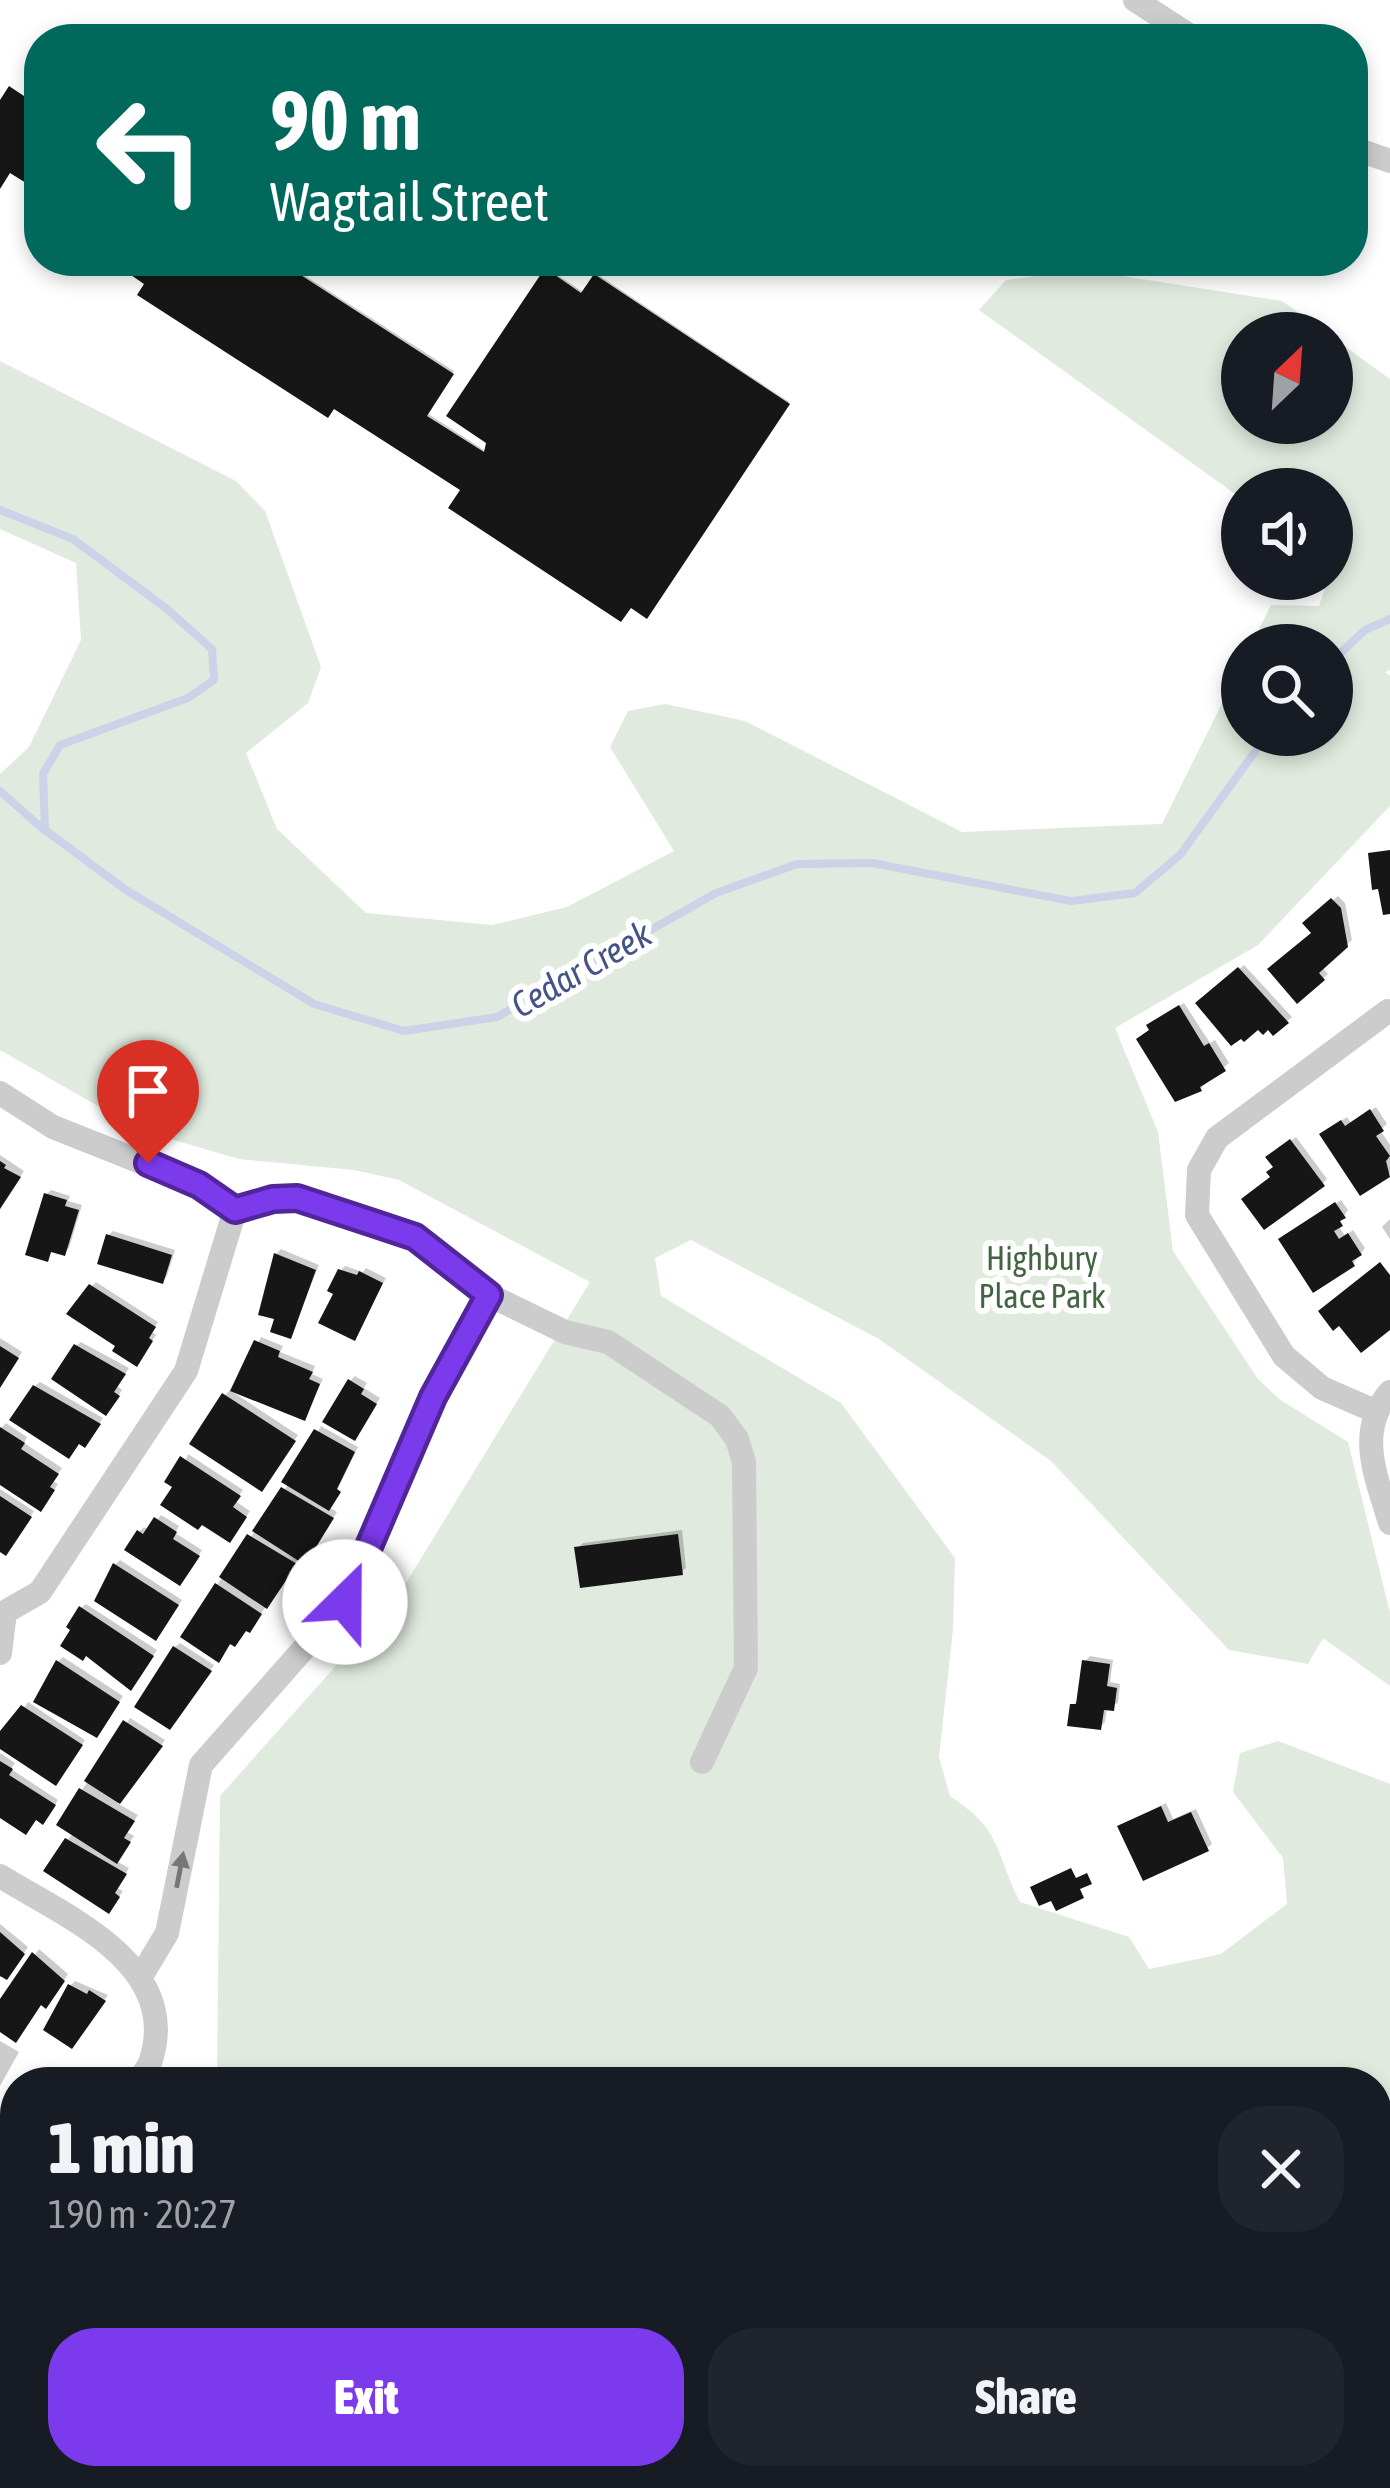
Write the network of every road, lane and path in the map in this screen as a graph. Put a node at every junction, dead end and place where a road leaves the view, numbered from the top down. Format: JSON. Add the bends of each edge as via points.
{"nodes":[{"id":1,"x":1135,"y":0,"type":"edge"},
{"id":2,"x":1172,"y":24,"type":"edge"},
{"id":3,"x":1388,"y":1011,"type":"edge"},
{"id":4,"x":0,"y":1093,"type":"edge"},
{"id":5,"x":235,"y":1210,"type":"junction"},
{"id":6,"x":489,"y":1295,"type":"junction"},
{"id":7,"x":1383,"y":1402,"type":"edge"},
{"id":8,"x":1390,"y":1523,"type":"edge"},
{"id":9,"x":3,"y":1610,"type":"edge"},
{"id":10,"x":0,"y":1653,"type":"edge"},
{"id":11,"x":702,"y":1762,"type":"dead end"},
{"id":12,"x":0,"y":1876,"type":"edge"},
{"id":13,"x":140,"y":1978,"type":"junction"},
{"id":14,"x":151,"y":2067,"type":"edge"}],
"edges":[{"from":1,"to":2,"type":"street"},
{"from":3,"to":7,"type":"street","via":[[1217,1138],[1199,1169],[1197,1215],[1284,1356],[1322,1388]]},
{"from":4,"to":5,"type":"street","via":[[53,1126],[199,1185]]},
{"from":5,"to":6,"type":"street","via":[[297,1198],[415,1237]]},
{"from":5,"to":9,"type":"street","via":[[186,1371],[40,1592]]},
{"from":6,"to":11,"type":"street","via":[[565,1332],[608,1342],[720,1416],[737,1439],[744,1462],[746,1668]]},
{"from":13,"to":6,"type":"street","one_way":true,"via":[[167,1933],[201,1765],[345,1602],[433,1397]]},
{"from":7,"to":8,"type":"street","via":[[1369,1444]]},
{"from":9,"to":10,"type":"street"},
{"from":12,"to":13,"type":"street","via":[[109,1946]]},
{"from":13,"to":14,"type":"street","via":[[157,2027]]}]}
